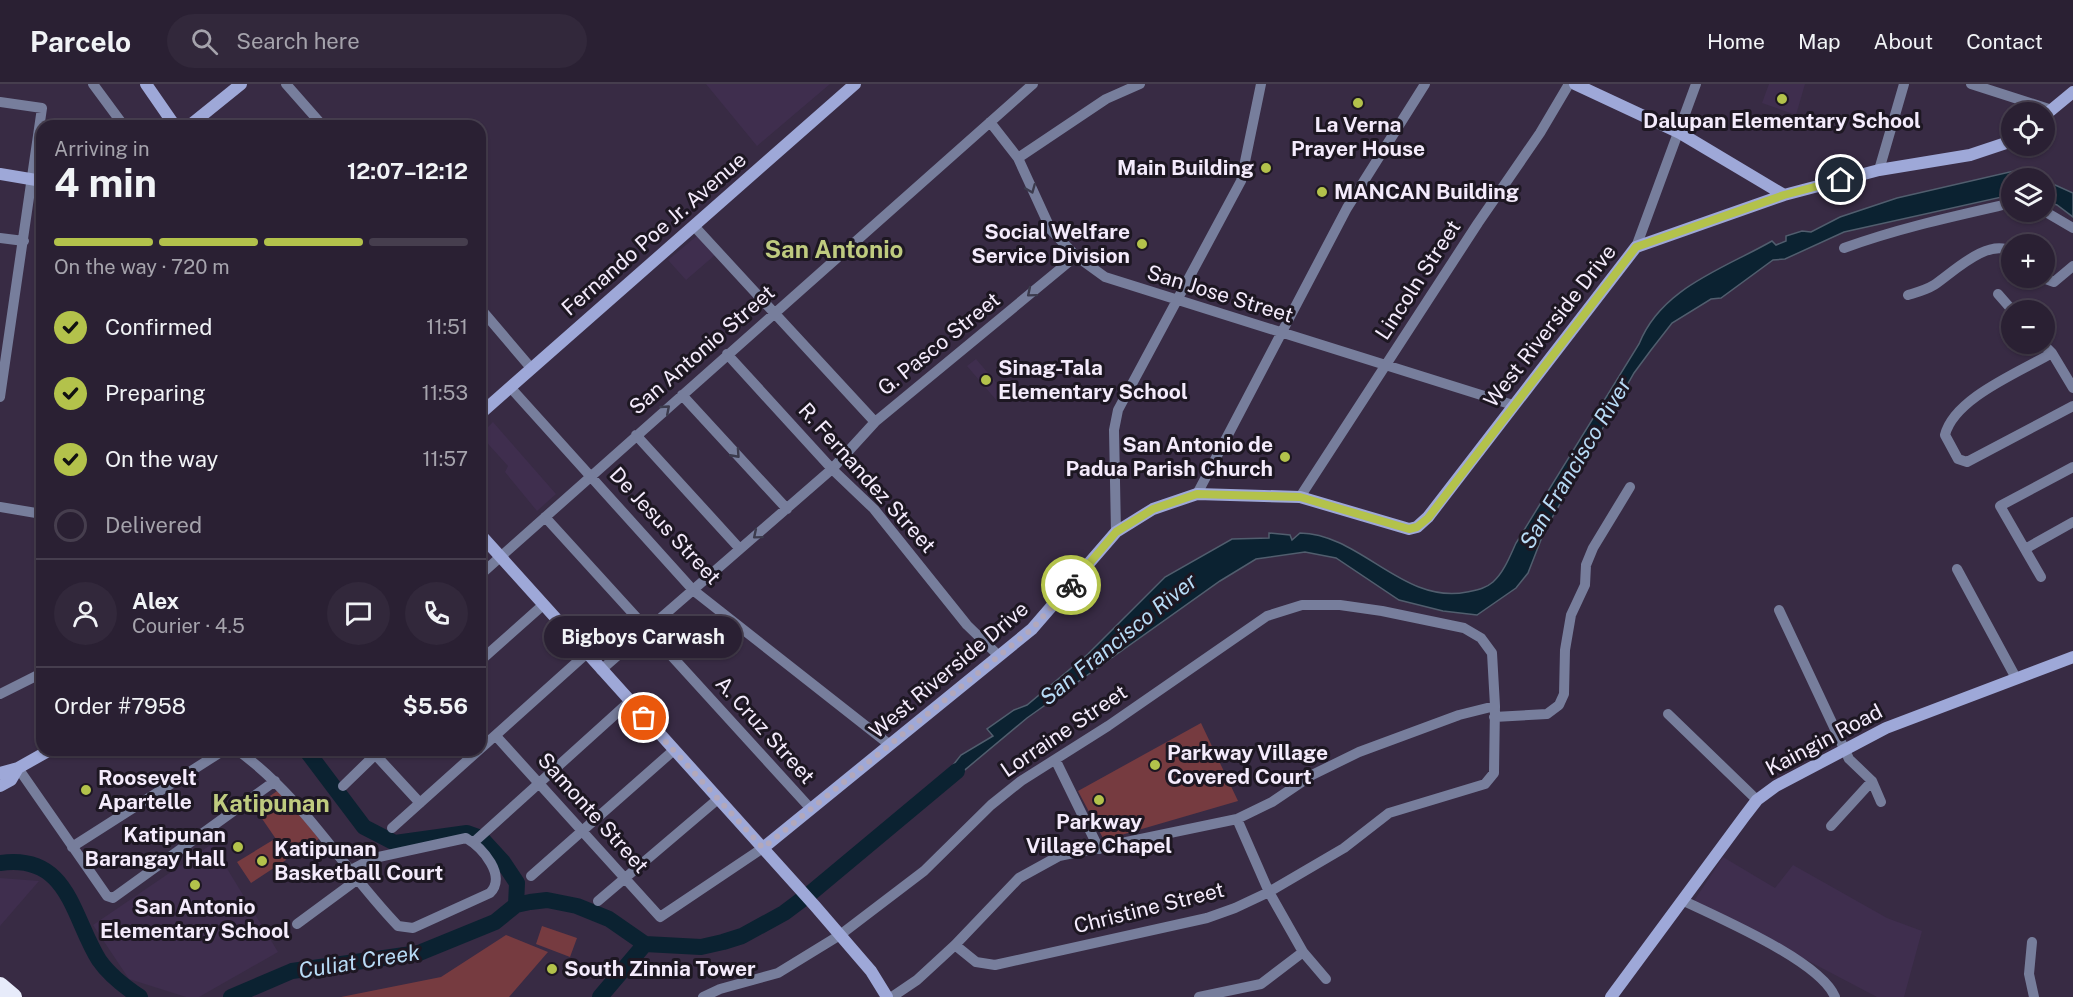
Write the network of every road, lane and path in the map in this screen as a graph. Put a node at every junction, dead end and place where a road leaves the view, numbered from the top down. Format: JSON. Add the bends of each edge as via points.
{"nodes":[{"id":1,"x":93,"y":84,"type":"edge"},
{"id":2,"x":146,"y":84,"type":"edge"},
{"id":3,"x":241,"y":84,"type":"edge"},
{"id":4,"x":286,"y":84,"type":"edge"},
{"id":5,"x":855,"y":84,"type":"edge"},
{"id":6,"x":1032,"y":84,"type":"edge"},
{"id":7,"x":1140,"y":84,"type":"edge"},
{"id":8,"x":1261,"y":84,"type":"edge"},
{"id":9,"x":1425,"y":84,"type":"edge"},
{"id":10,"x":1569,"y":84,"type":"edge"},
{"id":11,"x":1575,"y":84,"type":"edge"},
{"id":12,"x":1696,"y":84,"type":"edge"},
{"id":13,"x":1904,"y":84,"type":"edge"},
{"id":14,"x":1971,"y":84,"type":"edge"},
{"id":15,"x":2073,"y":92,"type":"edge"},
{"id":16,"x":0,"y":102,"type":"edge"},
{"id":17,"x":2019,"y":102,"type":"edge"},
{"id":18,"x":2055,"y":107,"type":"edge"},
{"id":19,"x":41,"y":120,"type":"edge"},
{"id":20,"x":119,"y":120,"type":"edge"},
{"id":21,"x":172,"y":120,"type":"edge"},
{"id":22,"x":196,"y":120,"type":"edge"},
{"id":23,"x":318,"y":120,"type":"edge"},
{"id":24,"x":990,"y":122,"type":"junction"},
{"id":25,"x":1680,"y":133,"type":"junction"},
{"id":26,"x":2001,"y":145,"type":"edge"},
{"id":27,"x":1018,"y":158,"type":"junction"},
{"id":28,"x":1879,"y":170,"type":"junction"},
{"id":29,"x":0,"y":174,"type":"edge"},
{"id":30,"x":36,"y":180,"type":"edge"},
{"id":31,"x":36,"y":189,"type":"edge"},
{"id":32,"x":1784,"y":195,"type":"junction"},
{"id":33,"x":2001,"y":206,"type":"edge"},
{"id":34,"x":2055,"y":217,"type":"edge"},
{"id":35,"x":694,"y":226,"type":"junction"},
{"id":36,"x":2073,"y":228,"type":"edge"},
{"id":37,"x":0,"y":238,"type":"edge"},
{"id":38,"x":24,"y":242,"type":"junction"},
{"id":39,"x":1636,"y":247,"type":"junction"},
{"id":40,"x":1844,"y":248,"type":"dead end"},
{"id":41,"x":2001,"y":250,"type":"edge"},
{"id":42,"x":1076,"y":256,"type":"junction"},
{"id":43,"x":2073,"y":266,"type":"edge"},
{"id":44,"x":2055,"y":281,"type":"edge"},
{"id":45,"x":1998,"y":294,"type":"dead end"},
{"id":46,"x":1908,"y":295,"type":"dead end"},
{"id":47,"x":1175,"y":300,"type":"junction"},
{"id":48,"x":2003,"y":300,"type":"edge"},
{"id":49,"x":0,"y":306,"type":"edge"},
{"id":50,"x":13,"y":308,"type":"junction"},
{"id":51,"x":774,"y":314,"type":"junction"},
{"id":52,"x":486,"y":315,"type":"edge"},
{"id":53,"x":1282,"y":334,"type":"junction"},
{"id":54,"x":728,"y":354,"type":"junction"},
{"id":55,"x":2050,"y":354,"type":"edge"},
{"id":56,"x":2053,"y":354,"type":"edge"},
{"id":57,"x":1387,"y":363,"type":"junction"},
{"id":58,"x":531,"y":368,"type":"junction"},
{"id":59,"x":2,"y":373,"type":"edge"},
{"id":60,"x":510,"y":387,"type":"junction"},
{"id":61,"x":2073,"y":388,"type":"edge"},
{"id":62,"x":682,"y":395,"type":"junction"},
{"id":63,"x":0,"y":397,"type":"edge"},
{"id":64,"x":1513,"y":405,"type":"junction"},
{"id":65,"x":2073,"y":406,"type":"edge"},
{"id":66,"x":486,"y":409,"type":"edge"},
{"id":67,"x":875,"y":422,"type":"junction"},
{"id":68,"x":636,"y":435,"type":"junction"},
{"id":69,"x":2073,"y":467,"type":"edge"},
{"id":70,"x":832,"y":469,"type":"junction"},
{"id":71,"x":590,"y":475,"type":"junction"},
{"id":72,"x":1630,"y":487,"type":"dead end"},
{"id":73,"x":1197,"y":494,"type":"junction"},
{"id":74,"x":1300,"y":497,"type":"junction"},
{"id":75,"x":0,"y":507,"type":"edge"},
{"id":76,"x":787,"y":509,"type":"junction"},
{"id":77,"x":36,"y":513,"type":"edge"},
{"id":78,"x":545,"y":516,"type":"junction"},
{"id":79,"x":2072,"y":525,"type":"edge"},
{"id":80,"x":1116,"y":532,"type":"junction"},
{"id":81,"x":486,"y":541,"type":"edge"},
{"id":82,"x":740,"y":549,"type":"junction"},
{"id":83,"x":2025,"y":549,"type":"junction"},
{"id":84,"x":501,"y":557,"type":"junction"},
{"id":85,"x":1957,"y":569,"type":"dead end"},
{"id":86,"x":486,"y":571,"type":"edge"},
{"id":87,"x":2040,"y":577,"type":"dead end"},
{"id":88,"x":693,"y":590,"type":"junction"},
{"id":89,"x":543,"y":605,"type":"junction"},
{"id":90,"x":1779,"y":610,"type":"dead end"},
{"id":91,"x":648,"y":630,"type":"junction"},
{"id":92,"x":586,"y":654,"type":"junction"},
{"id":93,"x":486,"y":656,"type":"edge"},
{"id":94,"x":999,"y":656,"type":"junction"},
{"id":95,"x":2073,"y":657,"type":"edge"},
{"id":96,"x":601,"y":670,"type":"junction"},
{"id":97,"x":36,"y":676,"type":"edge"},
{"id":98,"x":2016,"y":678,"type":"junction"},
{"id":99,"x":0,"y":694,"type":"edge"},
{"id":100,"x":629,"y":702,"type":"junction"},
{"id":101,"x":1495,"y":712,"type":"junction"},
{"id":102,"x":1668,"y":714,"type":"dead end"},
{"id":103,"x":496,"y":736,"type":"junction"},
{"id":104,"x":486,"y":745,"type":"edge"},
{"id":105,"x":890,"y":745,"type":"junction"},
{"id":106,"x":674,"y":750,"type":"junction"},
{"id":107,"x":1844,"y":750,"type":"junction"},
{"id":108,"x":39,"y":756,"type":"edge"},
{"id":109,"x":215,"y":756,"type":"edge"},
{"id":110,"x":244,"y":756,"type":"edge"},
{"id":111,"x":371,"y":756,"type":"edge"},
{"id":112,"x":379,"y":756,"type":"edge"},
{"id":113,"x":473,"y":756,"type":"edge"},
{"id":114,"x":1056,"y":761,"type":"junction"},
{"id":115,"x":18,"y":768,"type":"junction"},
{"id":116,"x":0,"y":773,"type":"edge"},
{"id":117,"x":275,"y":781,"type":"junction"},
{"id":118,"x":1872,"y":781,"type":"junction"},
{"id":119,"x":539,"y":783,"type":"junction"},
{"id":120,"x":0,"y":786,"type":"edge"},
{"id":121,"x":343,"y":786,"type":"dead end"},
{"id":122,"x":718,"y":799,"type":"junction"},
{"id":123,"x":1757,"y":800,"type":"junction"},
{"id":124,"x":420,"y":802,"type":"junction"},
{"id":125,"x":1881,"y":802,"type":"dead end"},
{"id":126,"x":811,"y":809,"type":"junction"},
{"id":127,"x":1237,"y":819,"type":"junction"},
{"id":128,"x":1832,"y":826,"type":"dead end"},
{"id":129,"x":392,"y":828,"type":"dead end"},
{"id":130,"x":582,"y":831,"type":"junction"},
{"id":131,"x":479,"y":838,"type":"junction"},
{"id":132,"x":72,"y":847,"type":"junction"},
{"id":133,"x":763,"y":848,"type":"junction"},
{"id":134,"x":1099,"y":849,"type":"junction"},
{"id":135,"x":354,"y":875,"type":"junction"},
{"id":136,"x":531,"y":876,"type":"dead end"},
{"id":137,"x":626,"y":878,"type":"junction"},
{"id":138,"x":1269,"y":892,"type":"junction"},
{"id":139,"x":598,"y":901,"type":"dead end"},
{"id":140,"x":1684,"y":901,"type":"junction"},
{"id":141,"x":660,"y":917,"type":"joint"},
{"id":142,"x":297,"y":924,"type":"dead end"},
{"id":143,"x":840,"y":935,"type":"junction"},
{"id":144,"x":2032,"y":942,"type":"dead end"},
{"id":145,"x":956,"y":945,"type":"junction"},
{"id":146,"x":1303,"y":952,"type":"junction"},
{"id":147,"x":1326,"y":979,"type":"dead end"},
{"id":148,"x":0,"y":986,"type":"edge"},
{"id":149,"x":13,"y":997,"type":"edge"},
{"id":150,"x":703,"y":997,"type":"edge"},
{"id":151,"x":887,"y":997,"type":"edge"},
{"id":152,"x":892,"y":997,"type":"edge"},
{"id":153,"x":1199,"y":997,"type":"edge"},
{"id":154,"x":1611,"y":997,"type":"edge"},
{"id":155,"x":1835,"y":997,"type":"edge"},
{"id":156,"x":2034,"y":997,"type":"edge"}],
"edges":[{"from":1,"to":20,"type":"street"},
{"from":2,"to":21,"type":"street"},
{"from":3,"to":22,"type":"street"},
{"from":4,"to":23,"type":"street"},
{"from":5,"to":35,"type":"street","name":"Fernando Poe Jr. Avenue"},
{"from":6,"to":24,"type":"street","name":"San Antonio Street"},
{"from":7,"to":27,"type":"street","via":[[1106,99]]},
{"from":8,"to":47,"type":"street","via":[[1241,181]]},
{"from":9,"to":53,"type":"street","via":[[1347,208]]},
{"from":10,"to":57,"type":"street","name":"Lincoln Street"},
{"from":11,"to":25,"type":"street"},
{"from":12,"to":25,"type":"street"},
{"from":13,"to":28,"type":"street"},
{"from":14,"to":17,"type":"street"},
{"from":15,"to":18,"type":"street"},
{"from":16,"to":19,"type":"street","via":[[42,108]]},
{"from":24,"to":27,"type":"street","name":"San Jose Street"},
{"from":24,"to":51,"type":"street","name":"San Antonio Street"},
{"from":25,"to":32,"type":"street"},
{"from":25,"to":39,"type":"street"},
{"from":26,"to":28,"type":"street","name":"West Riverside Drive","via":[[1970,155]]},
{"from":27,"to":42,"type":"street","name":"San Jose Street","one_way":true,"via":[[1051,230]]},
{"from":28,"to":32,"type":"street","name":"West Riverside Drive"},
{"from":29,"to":30,"type":"street"},
{"from":31,"to":38,"type":"street"},
{"from":32,"to":39,"type":"street","name":"West Riverside Drive"},
{"from":33,"to":40,"type":"street","via":[[1894,230]]},
{"from":34,"to":36,"type":"street"},
{"from":35,"to":51,"type":"street"},
{"from":35,"to":58,"type":"street","name":"Fernando Poe Jr. Avenue"},
{"from":37,"to":38,"type":"street"},
{"from":38,"to":50,"type":"street"},
{"from":39,"to":64,"type":"street","name":"West Riverside Drive"},
{"from":41,"to":46,"type":"street","via":[[1973,256],[1935,284]]},
{"from":42,"to":47,"type":"street","name":"San Jose Street","via":[[1105,277]]},
{"from":42,"to":67,"type":"street","name":"G. Pasco Street","one_way":true},
{"from":43,"to":44,"type":"street"},
{"from":45,"to":48,"type":"street"},
{"from":47,"to":53,"type":"street","name":"San Jose Street"},
{"from":47,"to":80,"type":"street","via":[[1118,410],[1114,430]]},
{"from":49,"to":50,"type":"street"},
{"from":50,"to":59,"type":"street"},
{"from":51,"to":54,"type":"street","name":"San Antonio Street"},
{"from":51,"to":67,"type":"street"},
{"from":52,"to":58,"type":"street"},
{"from":53,"to":57,"type":"street","name":"San Jose Street"},
{"from":53,"to":73,"type":"street"},
{"from":54,"to":62,"type":"street","name":"San Antonio Street"},
{"from":54,"to":70,"type":"street","name":"R. Fernandez Street"},
{"from":55,"to":65,"type":"street","via":[[1963,405],[1945,435],[1959,459],[1966,462]]},
{"from":56,"to":61,"type":"street"},
{"from":57,"to":64,"type":"street","name":"San Jose Street"},
{"from":57,"to":74,"type":"street","name":"Lincoln Street"},
{"from":58,"to":60,"type":"street","name":"Fernando Poe Jr. Avenue"},
{"from":59,"to":63,"type":"street"},
{"from":60,"to":66,"type":"street","name":"Fernando Poe Jr. Avenue"},
{"from":60,"to":71,"type":"street","name":"De Jesus Street"},
{"from":68,"to":62,"type":"street","name":"San Antonio Street","one_way":true},
{"from":62,"to":76,"type":"street","one_way":true},
{"from":64,"to":74,"type":"street","name":"West Riverside Drive","via":[[1428,518],[1417,527],[1404,528]]},
{"from":67,"to":70,"type":"street","name":"G. Pasco Street"},
{"from":68,"to":71,"type":"street","name":"San Antonio Street"},
{"from":68,"to":82,"type":"street"},
{"from":69,"to":83,"type":"street","via":[[2000,506]]},
{"from":70,"to":76,"type":"street","name":"G. Pasco Street"},
{"from":70,"to":94,"type":"street","name":"R. Fernandez Street","via":[[874,509],[967,625]]},
{"from":71,"to":78,"type":"street","name":"San Antonio Street"},
{"from":71,"to":88,"type":"street","name":"De Jesus Street"},
{"from":72,"to":101,"type":"street","via":[[1586,565],[1585,585],[1571,615],[1564,694],[1559,705],[1547,714]]},
{"from":73,"to":74,"type":"street","name":"West Riverside Drive"},
{"from":73,"to":80,"type":"street","name":"West Riverside Drive","via":[[1153,509]]},
{"from":75,"to":77,"type":"street"},
{"from":76,"to":82,"type":"street","name":"G. Pasco Street","one_way":true},
{"from":78,"to":84,"type":"street","name":"San Antonio Street"},
{"from":78,"to":91,"type":"street","name":"A. Cruz Street"},
{"from":79,"to":83,"type":"street"},
{"from":80,"to":94,"type":"street","name":"West Riverside Drive","via":[[1032,629]]},
{"from":81,"to":84,"type":"street"},
{"from":82,"to":88,"type":"street","name":"G. Pasco Street"},
{"from":83,"to":87,"type":"street"},
{"from":84,"to":86,"type":"street","name":"San Antonio Street"},
{"from":84,"to":89,"type":"street"},
{"from":85,"to":98,"type":"street"},
{"from":88,"to":91,"type":"street","name":"G. Pasco Street"},
{"from":88,"to":105,"type":"street","name":"De Jesus Street"},
{"from":89,"to":92,"type":"street"},
{"from":89,"to":93,"type":"street"},
{"from":90,"to":107,"type":"street"},
{"from":91,"to":96,"type":"street","name":"G. Pasco Street"},
{"from":91,"to":126,"type":"street","name":"A. Cruz Street"},
{"from":92,"to":96,"type":"street"},
{"from":92,"to":103,"type":"street"},
{"from":94,"to":105,"type":"street","name":"West Riverside Drive"},
{"from":95,"to":98,"type":"street","name":"Kaingin Road"},
{"from":96,"to":100,"type":"street"},
{"from":97,"to":99,"type":"street"},
{"from":98,"to":107,"type":"street","name":"Kaingin Road","via":[[1900,721]]},
{"from":100,"to":106,"type":"street"},
{"from":100,"to":119,"type":"street"},
{"from":101,"to":114,"type":"street","name":"Lorraine Street","via":[[1492,653],[1481,638],[1464,628],[1340,605],[1302,605],[1267,616]]},
{"from":101,"to":127,"type":"street","via":[[1459,715],[1359,752]]},
{"from":101,"to":138,"type":"street","name":"Christine Street","via":[[1494,774],[1485,784],[1389,813],[1344,848]]},
{"from":102,"to":123,"type":"street"},
{"from":103,"to":104,"type":"street"},
{"from":103,"to":119,"type":"street","name":"Samonte Street"},
{"from":105,"to":126,"type":"street","name":"West Riverside Drive"},
{"from":106,"to":122,"type":"street"},
{"from":106,"to":130,"type":"street"},
{"from":107,"to":118,"type":"street"},
{"from":107,"to":123,"type":"street","name":"Kaingin Road"},
{"from":108,"to":115,"type":"street"},
{"from":109,"to":132,"type":"street"},
{"from":110,"to":117,"type":"street"},
{"from":111,"to":121,"type":"street"},
{"from":112,"to":124,"type":"street"},
{"from":113,"to":124,"type":"street"},
{"from":114,"to":134,"type":"street"},
{"from":114,"to":143,"type":"street","name":"Lorraine Street","via":[[1021,781],[991,805],[924,871]]},
{"from":115,"to":116,"type":"street"},
{"from":115,"to":120,"type":"street","via":[[11,780]]},
{"from":115,"to":132,"type":"street"},
{"from":117,"to":132,"type":"street","via":[[113,898],[107,896]]},
{"from":117,"to":135,"type":"street","via":[[299,804]]},
{"from":118,"to":125,"type":"street"},
{"from":118,"to":128,"type":"street"},
{"from":119,"to":130,"type":"street","name":"Samonte Street"},
{"from":119,"to":131,"type":"street"},
{"from":122,"to":133,"type":"street"},
{"from":122,"to":137,"type":"street"},
{"from":123,"to":140,"type":"street","name":"Kaingin Road"},
{"from":124,"to":129,"type":"street"},
{"from":126,"to":133,"type":"street","name":"West Riverside Drive"},
{"from":127,"to":134,"type":"street"},
{"from":127,"to":138,"type":"street"},
{"from":130,"to":136,"type":"street"},
{"from":130,"to":137,"type":"street","name":"Samonte Street"},
{"from":131,"to":135,"type":"street","via":[[458,838],[374,858]]},
{"from":131,"to":135,"type":"street","via":[[498,878],[496,886],[490,893],[412,928],[398,926]]},
{"from":133,"to":141,"type":"street","name":"West Riverside Drive"},
{"from":133,"to":143,"type":"street"},
{"from":134,"to":145,"type":"street","via":[[1059,856],[1019,878]]},
{"from":135,"to":142,"type":"street"},
{"from":137,"to":139,"type":"street"},
{"from":137,"to":141,"type":"street","name":"Samonte Street"},
{"from":138,"to":145,"type":"street","name":"Christine Street","via":[[1207,918],[995,965],[976,962]]},
{"from":138,"to":146,"type":"street"},
{"from":140,"to":154,"type":"street","name":"Kaingin Road"},
{"from":140,"to":155,"type":"street","via":[[1785,951],[1823,977]]},
{"from":143,"to":150,"type":"street","name":"Lorraine Street","via":[[778,973]]},
{"from":143,"to":151,"type":"street"},
{"from":144,"to":156,"type":"street","via":[[2029,974]]},
{"from":145,"to":152,"type":"street"},
{"from":146,"to":147,"type":"street"},
{"from":146,"to":153,"type":"street","via":[[1261,984]]},
{"from":148,"to":149,"type":"highway"}]}
